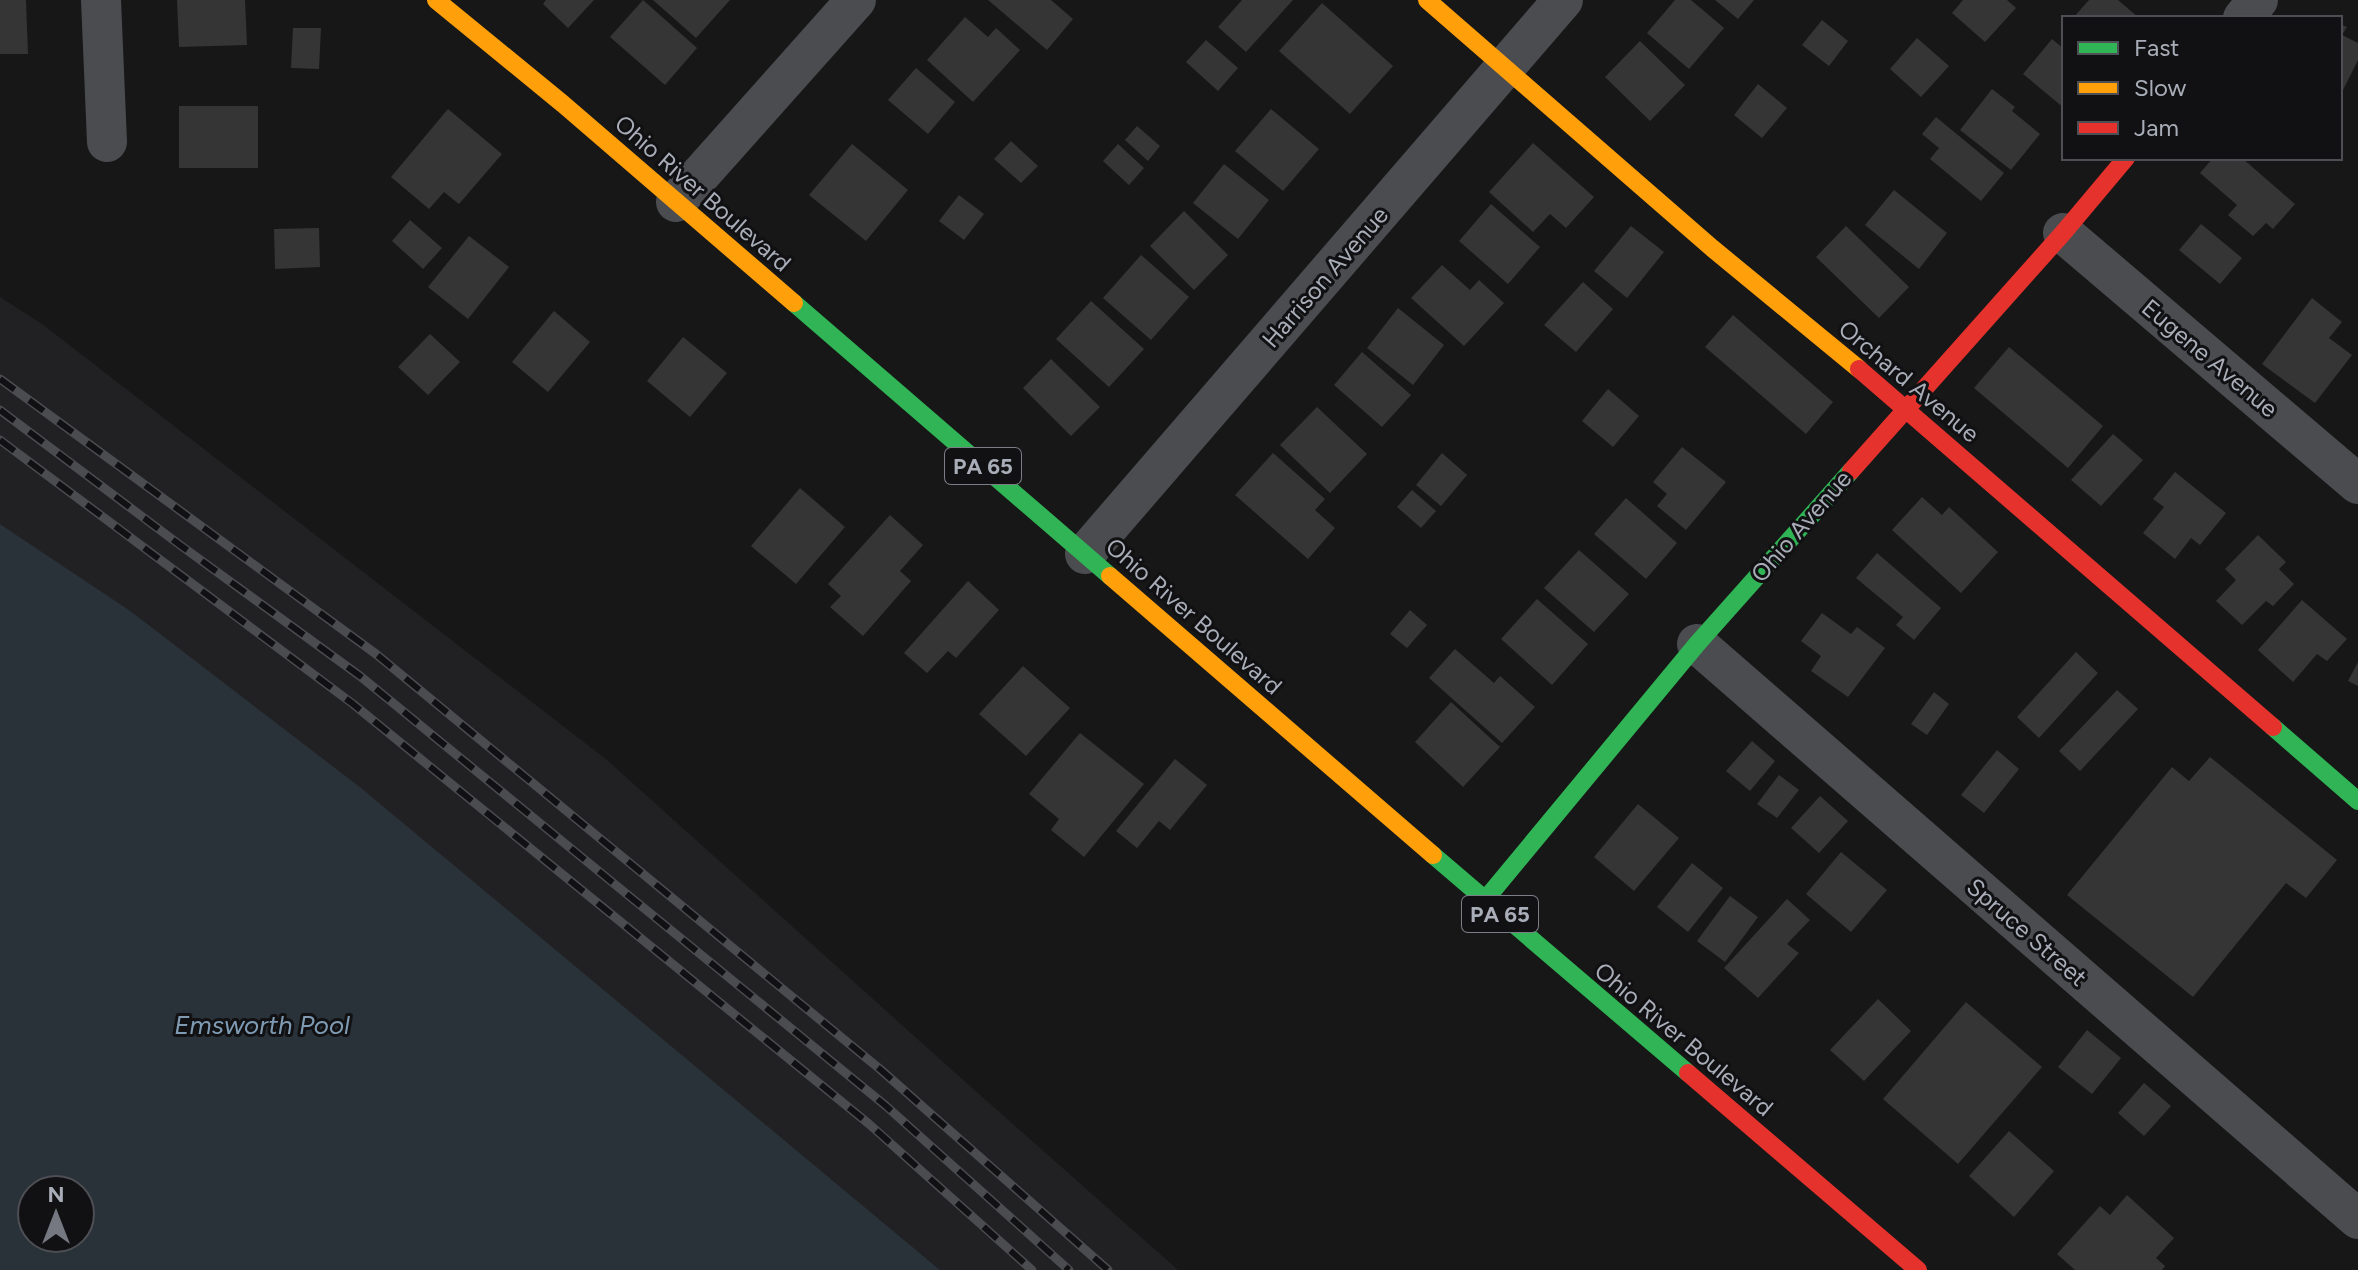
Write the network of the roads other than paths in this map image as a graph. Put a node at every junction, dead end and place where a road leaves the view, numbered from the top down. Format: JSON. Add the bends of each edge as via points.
{"nodes":[{"id":1,"x":101,"y":0,"type":"edge"},
{"id":2,"x":436,"y":0,"type":"edge"},
{"id":3,"x":856,"y":0,"type":"edge"},
{"id":4,"x":1427,"y":0,"type":"edge"},
{"id":5,"x":1563,"y":0,"type":"edge"},
{"id":6,"x":2258,"y":0,"type":"edge"},
{"id":7,"x":2245,"y":16,"type":"edge"},
{"id":8,"x":1505,"y":68,"type":"junction"},
{"id":9,"x":107,"y":142,"type":"dead end"},
{"id":10,"x":2124,"y":160,"type":"edge"},
{"id":11,"x":676,"y":202,"type":"junction"},
{"id":12,"x":2063,"y":233,"type":"junction"},
{"id":13,"x":1905,"y":407,"type":"junction"},
{"id":14,"x":2358,"y":484,"type":"edge"},
{"id":15,"x":1085,"y":554,"type":"junction"},
{"id":16,"x":1697,"y":644,"type":"junction"},
{"id":17,"x":2358,"y":801,"type":"edge"},
{"id":18,"x":1485,"y":900,"type":"junction"},
{"id":19,"x":2358,"y":1219,"type":"edge"},
{"id":20,"x":1918,"y":1270,"type":"edge"}],
"edges":[{"from":1,"to":9,"type":"street"},
{"from":2,"to":11,"type":"main road","name":"Ohio River Boulevard","number":"PA 65"},
{"from":3,"to":11,"type":"street"},
{"from":4,"to":8,"type":"main road","name":"Orchard Avenue"},
{"from":5,"to":8,"type":"street","name":"Harrison Avenue"},
{"from":6,"to":7,"type":"street"},
{"from":8,"to":13,"type":"main road","name":"Orchard Avenue"},
{"from":8,"to":15,"type":"street","name":"Harrison Avenue"},
{"from":10,"to":12,"type":"main road","name":"Ohio Avenue"},
{"from":11,"to":15,"type":"main road","name":"Ohio River Boulevard","number":"PA 65"},
{"from":12,"to":13,"type":"main road","name":"Ohio Avenue"},
{"from":12,"to":14,"type":"street","name":"Eugene Avenue"},
{"from":13,"to":16,"type":"main road","name":"Ohio Avenue"},
{"from":13,"to":17,"type":"main road","name":"Orchard Avenue"},
{"from":15,"to":18,"type":"main road","name":"Ohio River Boulevard","number":"PA 65"},
{"from":16,"to":18,"type":"main road","name":"Ohio Avenue"},
{"from":16,"to":19,"type":"street","name":"Spruce Street"},
{"from":18,"to":20,"type":"main road","name":"Ohio River Boulevard","number":"PA 65"}]}
